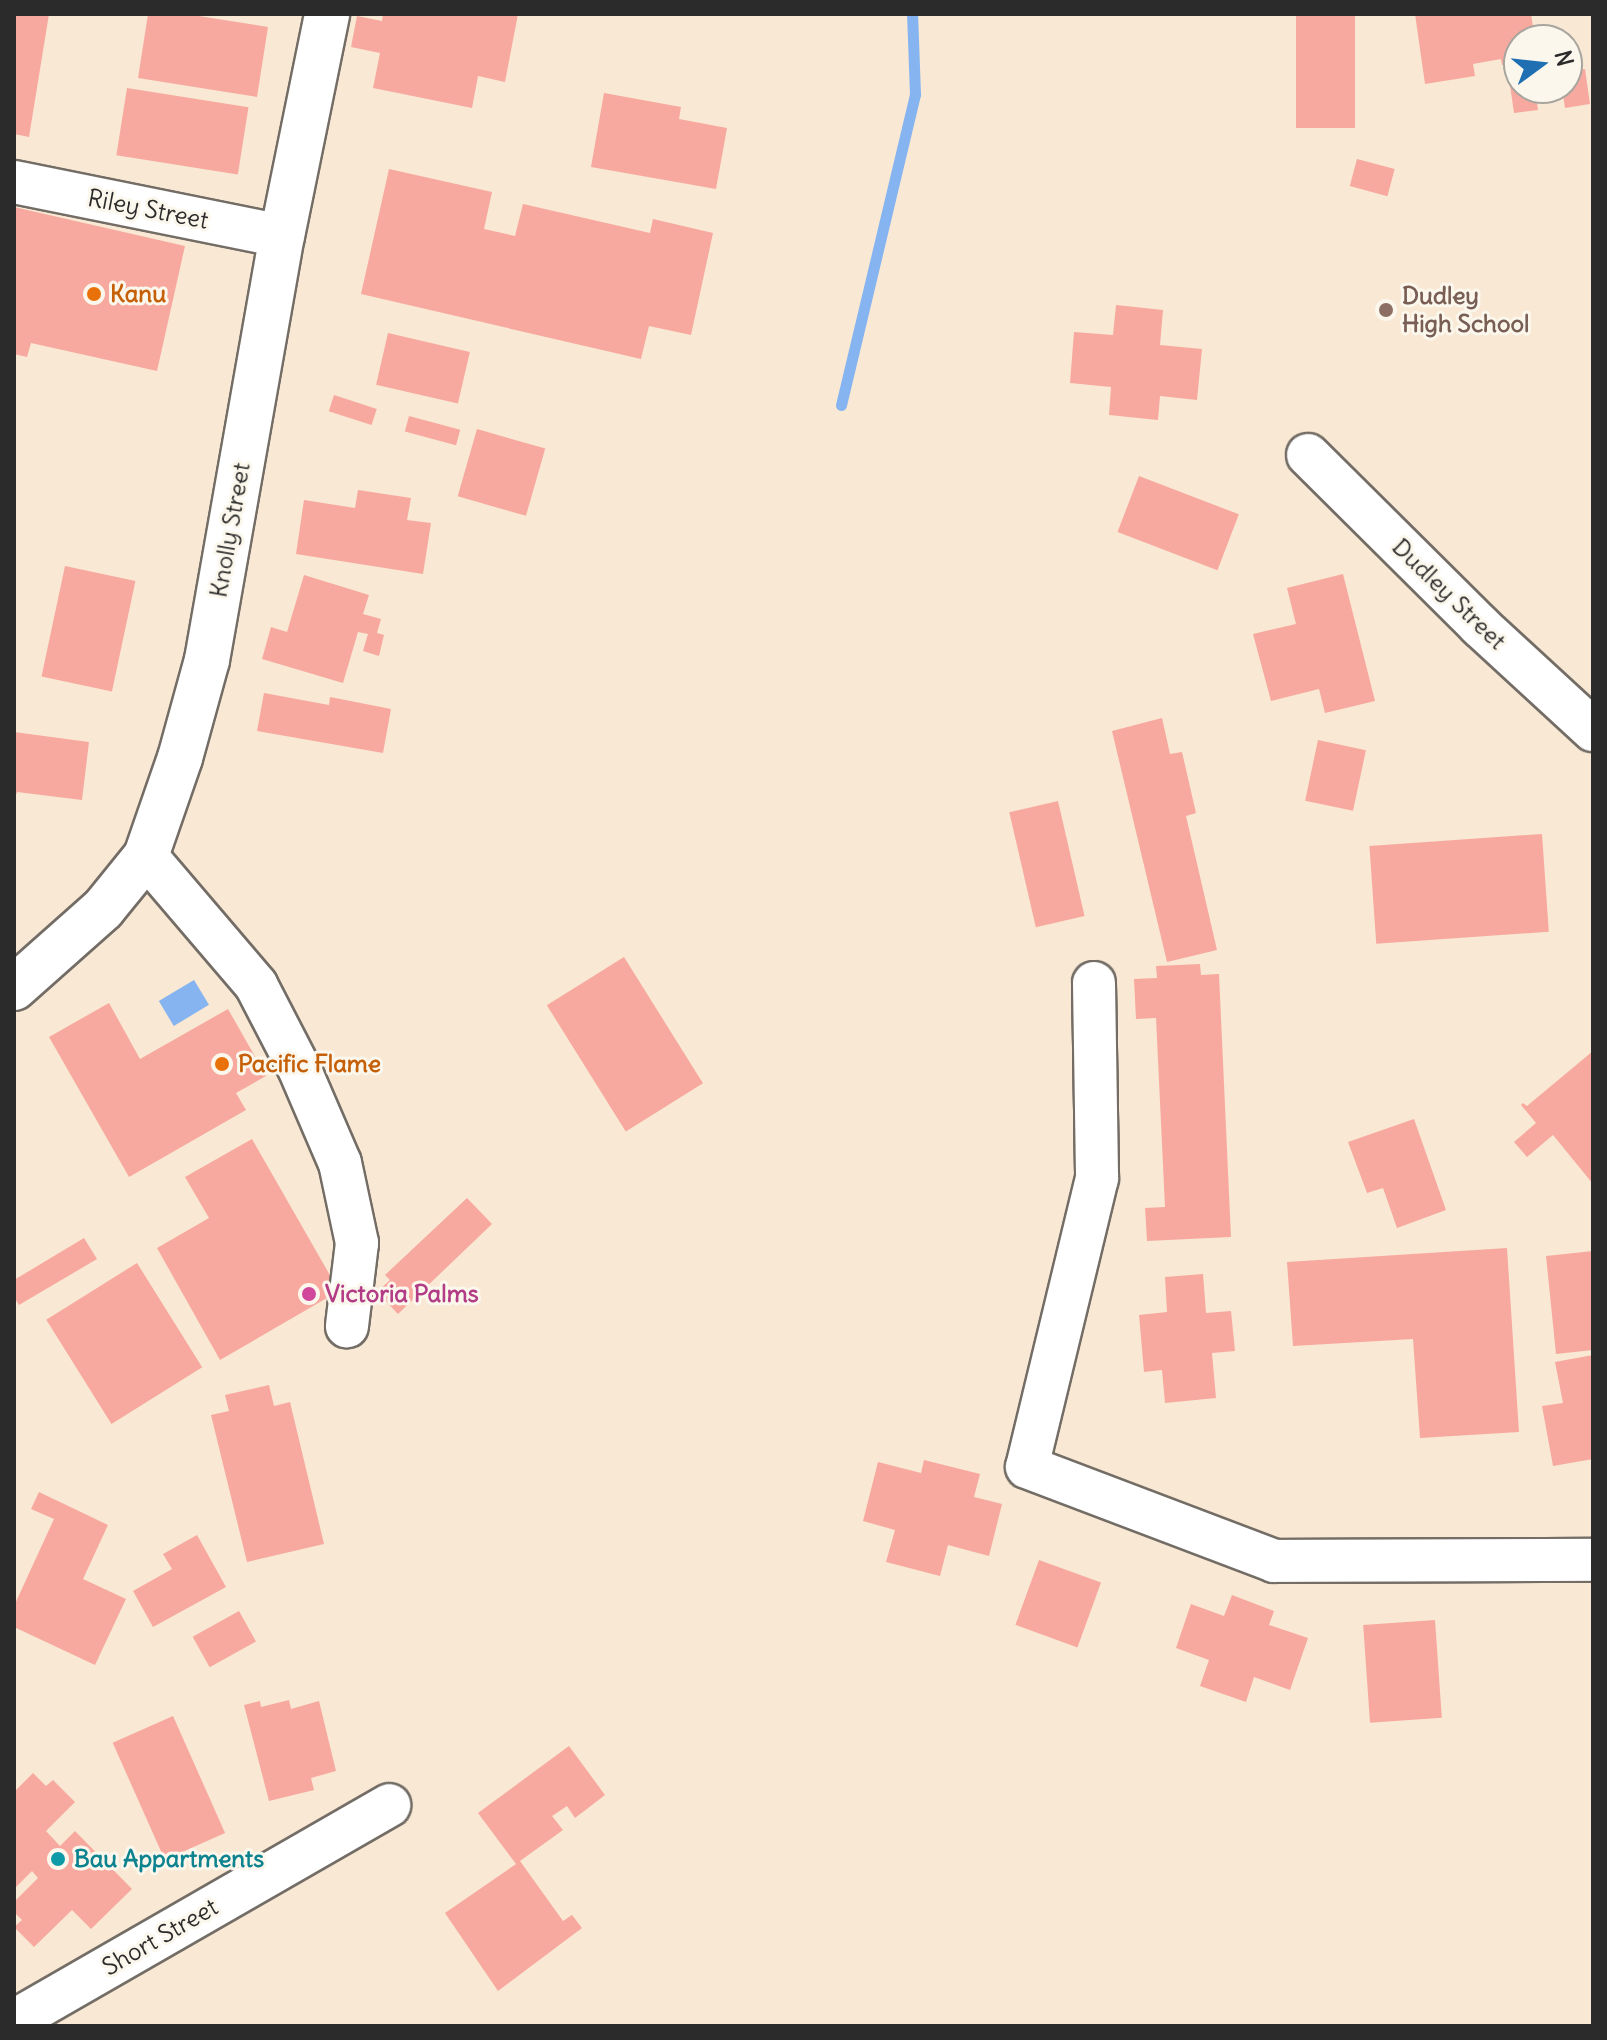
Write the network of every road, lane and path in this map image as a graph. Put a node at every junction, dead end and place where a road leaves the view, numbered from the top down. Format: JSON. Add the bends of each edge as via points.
{"nodes":[{"id":1,"x":327,"y":14,"type":"edge"},
{"id":2,"x":14,"y":182,"type":"edge"},
{"id":3,"x":282,"y":236,"type":"junction"},
{"id":4,"x":1308,"y":455,"type":"dead end"},
{"id":5,"x":1593,"y":730,"type":"edge"},
{"id":6,"x":146,"y":856,"type":"junction"},
{"id":7,"x":1094,"y":983,"type":"dead end"},
{"id":8,"x":14,"y":988,"type":"edge"},
{"id":9,"x":347,"y":1326,"type":"dead end"},
{"id":10,"x":1593,"y":1560,"type":"edge"},
{"id":11,"x":389,"y":1805,"type":"dead end"},
{"id":12,"x":14,"y":2021,"type":"edge"}],
"edges":[{"from":1,"to":3,"type":"main road","name":"Knolly Street"},
{"from":2,"to":3,"type":"street","name":"Riley Street"},
{"from":3,"to":6,"type":"main road","name":"Knolly Street","via":[[207,660]]},
{"from":4,"to":5,"type":"street","name":"Dudley Street"},
{"from":6,"to":8,"type":"main road","name":"Knolly Street","via":[[103,909]]},
{"from":6,"to":9,"type":"street","via":[[256,985],[340,1163],[357,1243]]},
{"from":7,"to":10,"type":"street","via":[[1097,1178],[1027,1467],[1274,1561]]},
{"from":11,"to":12,"type":"street","name":"Short Street"}]}
